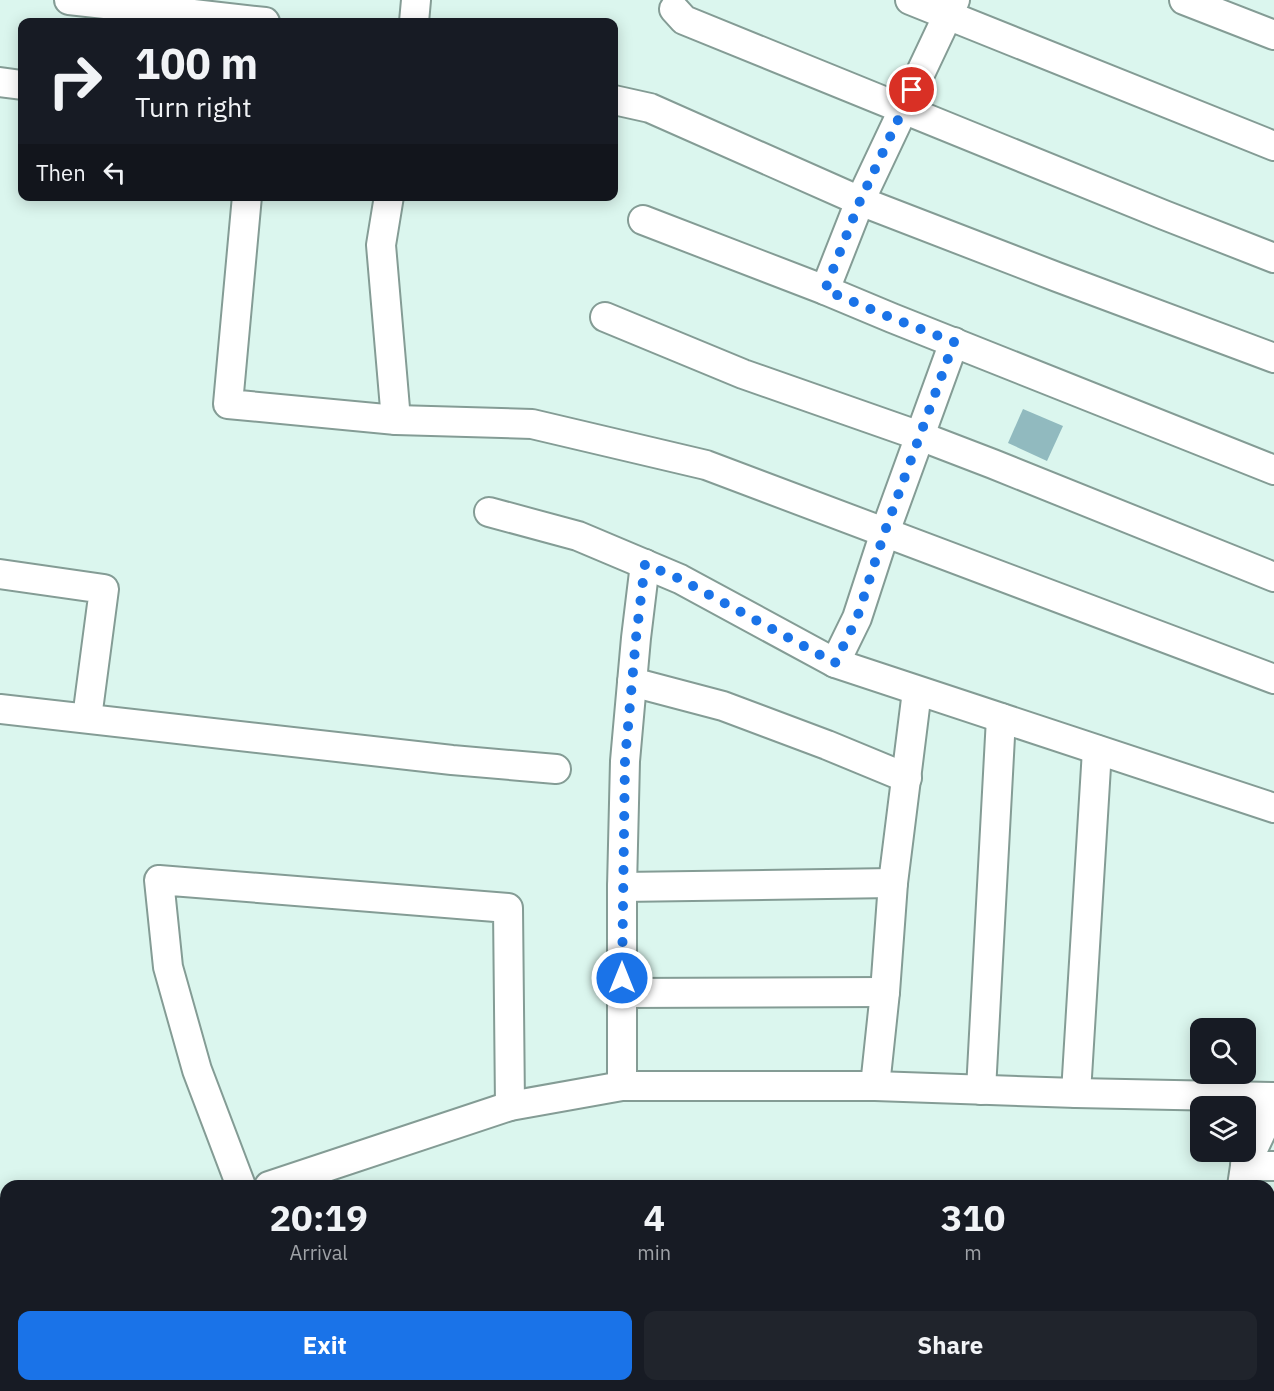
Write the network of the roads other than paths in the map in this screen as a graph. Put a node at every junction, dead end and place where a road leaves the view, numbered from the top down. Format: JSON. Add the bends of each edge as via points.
{"nodes":[{"id":1,"x":69,"y":0,"type":"edge"},
{"id":2,"x":416,"y":0,"type":"edge"},
{"id":3,"x":910,"y":0,"type":"edge"},
{"id":4,"x":1184,"y":0,"type":"edge"},
{"id":5,"x":952,"y":7,"type":"edge"},
{"id":6,"x":674,"y":9,"type":"dead end"},
{"id":7,"x":230,"y":18,"type":"edge"},
{"id":8,"x":414,"y":18,"type":"edge"},
{"id":9,"x":1274,"y":35,"type":"edge"},
{"id":10,"x":0,"y":82,"type":"edge"},
{"id":11,"x":18,"y":84,"type":"edge"},
{"id":12,"x":618,"y":101,"type":"edge"},
{"id":13,"x":903,"y":109,"type":"junction"},
{"id":14,"x":1274,"y":146,"type":"edge"},
{"id":15,"x":247,"y":201,"type":"edge"},
{"id":16,"x":388,"y":201,"type":"edge"},
{"id":17,"x":860,"y":201,"type":"junction"},
{"id":18,"x":643,"y":220,"type":"dead end"},
{"id":19,"x":1274,"y":258,"type":"edge"},
{"id":20,"x":825,"y":290,"type":"junction"},
{"id":21,"x":605,"y":317,"type":"dead end"},
{"id":22,"x":954,"y":342,"type":"junction"},
{"id":23,"x":1274,"y":358,"type":"edge"},
{"id":24,"x":396,"y":420,"type":"junction"},
{"id":25,"x":920,"y":436,"type":"junction"},
{"id":26,"x":1274,"y":470,"type":"edge"},
{"id":27,"x":489,"y":512,"type":"dead end"},
{"id":28,"x":885,"y":531,"type":"junction"},
{"id":29,"x":645,"y":564,"type":"junction"},
{"id":30,"x":0,"y":574,"type":"edge"},
{"id":31,"x":1274,"y":577,"type":"edge"},
{"id":32,"x":835,"y":663,"type":"junction"},
{"id":33,"x":1274,"y":679,"type":"edge"},
{"id":34,"x":632,"y":682,"type":"junction"},
{"id":35,"x":917,"y":691,"type":"junction"},
{"id":36,"x":0,"y":709,"type":"edge"},
{"id":37,"x":87,"y":718,"type":"junction"},
{"id":38,"x":1001,"y":718,"type":"junction"},
{"id":39,"x":1097,"y":750,"type":"junction"},
{"id":40,"x":556,"y":769,"type":"dead end"},
{"id":41,"x":907,"y":778,"type":"junction"},
{"id":42,"x":1274,"y":808,"type":"edge"},
{"id":43,"x":893,"y":883,"type":"junction"},
{"id":44,"x":622,"y":887,"type":"junction"},
{"id":45,"x":885,"y":992,"type":"junction"},
{"id":46,"x":622,"y":993,"type":"junction"},
{"id":47,"x":622,"y":1086,"type":"junction"},
{"id":48,"x":875,"y":1086,"type":"junction"},
{"id":49,"x":981,"y":1090,"type":"junction"},
{"id":50,"x":1076,"y":1093,"type":"junction"},
{"id":51,"x":1274,"y":1097,"type":"edge"},
{"id":52,"x":1274,"y":1105,"type":"edge"},
{"id":53,"x":510,"y":1106,"type":"junction"},
{"id":54,"x":1274,"y":1166,"type":"edge"},
{"id":55,"x":1243,"y":1176,"type":"edge"},
{"id":56,"x":239,"y":1180,"type":"edge"},
{"id":57,"x":287,"y":1180,"type":"edge"}],
"edges":[{"from":1,"to":7,"type":"street"},
{"from":2,"to":8,"type":"street"},
{"from":3,"to":5,"type":"street"},
{"from":4,"to":9,"type":"street"},
{"from":5,"to":13,"type":"street"},
{"from":5,"to":14,"type":"street"},
{"from":6,"to":13,"type":"street","via":[[684,20]]},
{"from":10,"to":11,"type":"street"},
{"from":12,"to":17,"type":"street","via":[[650,108]]},
{"from":13,"to":17,"type":"street"},
{"from":13,"to":19,"type":"street"},
{"from":15,"to":24,"type":"street","via":[[228,404]]},
{"from":16,"to":24,"type":"street","via":[[381,245]]},
{"from":17,"to":20,"type":"street"},
{"from":17,"to":23,"type":"street"},
{"from":18,"to":20,"type":"street"},
{"from":20,"to":22,"type":"street"},
{"from":21,"to":25,"type":"street","via":[[743,374]]},
{"from":22,"to":25,"type":"street"},
{"from":22,"to":26,"type":"street"},
{"from":24,"to":28,"type":"street","via":[[532,424],[706,465]]},
{"from":25,"to":28,"type":"street"},
{"from":25,"to":31,"type":"street"},
{"from":27,"to":29,"type":"street","via":[[578,536]]},
{"from":28,"to":32,"type":"street","via":[[857,618]]},
{"from":28,"to":33,"type":"street"},
{"from":29,"to":32,"type":"street"},
{"from":29,"to":34,"type":"street"},
{"from":30,"to":37,"type":"street","via":[[104,589]]},
{"from":32,"to":35,"type":"street"},
{"from":34,"to":41,"type":"street","via":[[723,706]]},
{"from":34,"to":44,"type":"street","via":[[625,760]]},
{"from":35,"to":38,"type":"street"},
{"from":35,"to":41,"type":"street"},
{"from":36,"to":37,"type":"street"},
{"from":37,"to":40,"type":"street"},
{"from":38,"to":39,"type":"street"},
{"from":38,"to":49,"type":"street"},
{"from":39,"to":42,"type":"street"},
{"from":39,"to":50,"type":"street"},
{"from":41,"to":43,"type":"street"},
{"from":43,"to":44,"type":"street"},
{"from":43,"to":45,"type":"street"},
{"from":44,"to":46,"type":"street"},
{"from":45,"to":46,"type":"street"},
{"from":45,"to":48,"type":"street"},
{"from":46,"to":47,"type":"street"},
{"from":47,"to":48,"type":"street"},
{"from":47,"to":53,"type":"street"},
{"from":48,"to":49,"type":"street"},
{"from":49,"to":50,"type":"street"},
{"from":50,"to":51,"type":"street"},
{"from":52,"to":55,"type":"street"},
{"from":53,"to":56,"type":"street","via":[[508,908],[159,880],[168,967],[197,1070]]},
{"from":53,"to":57,"type":"street"},
{"from":54,"to":55,"type":"street"}]}
